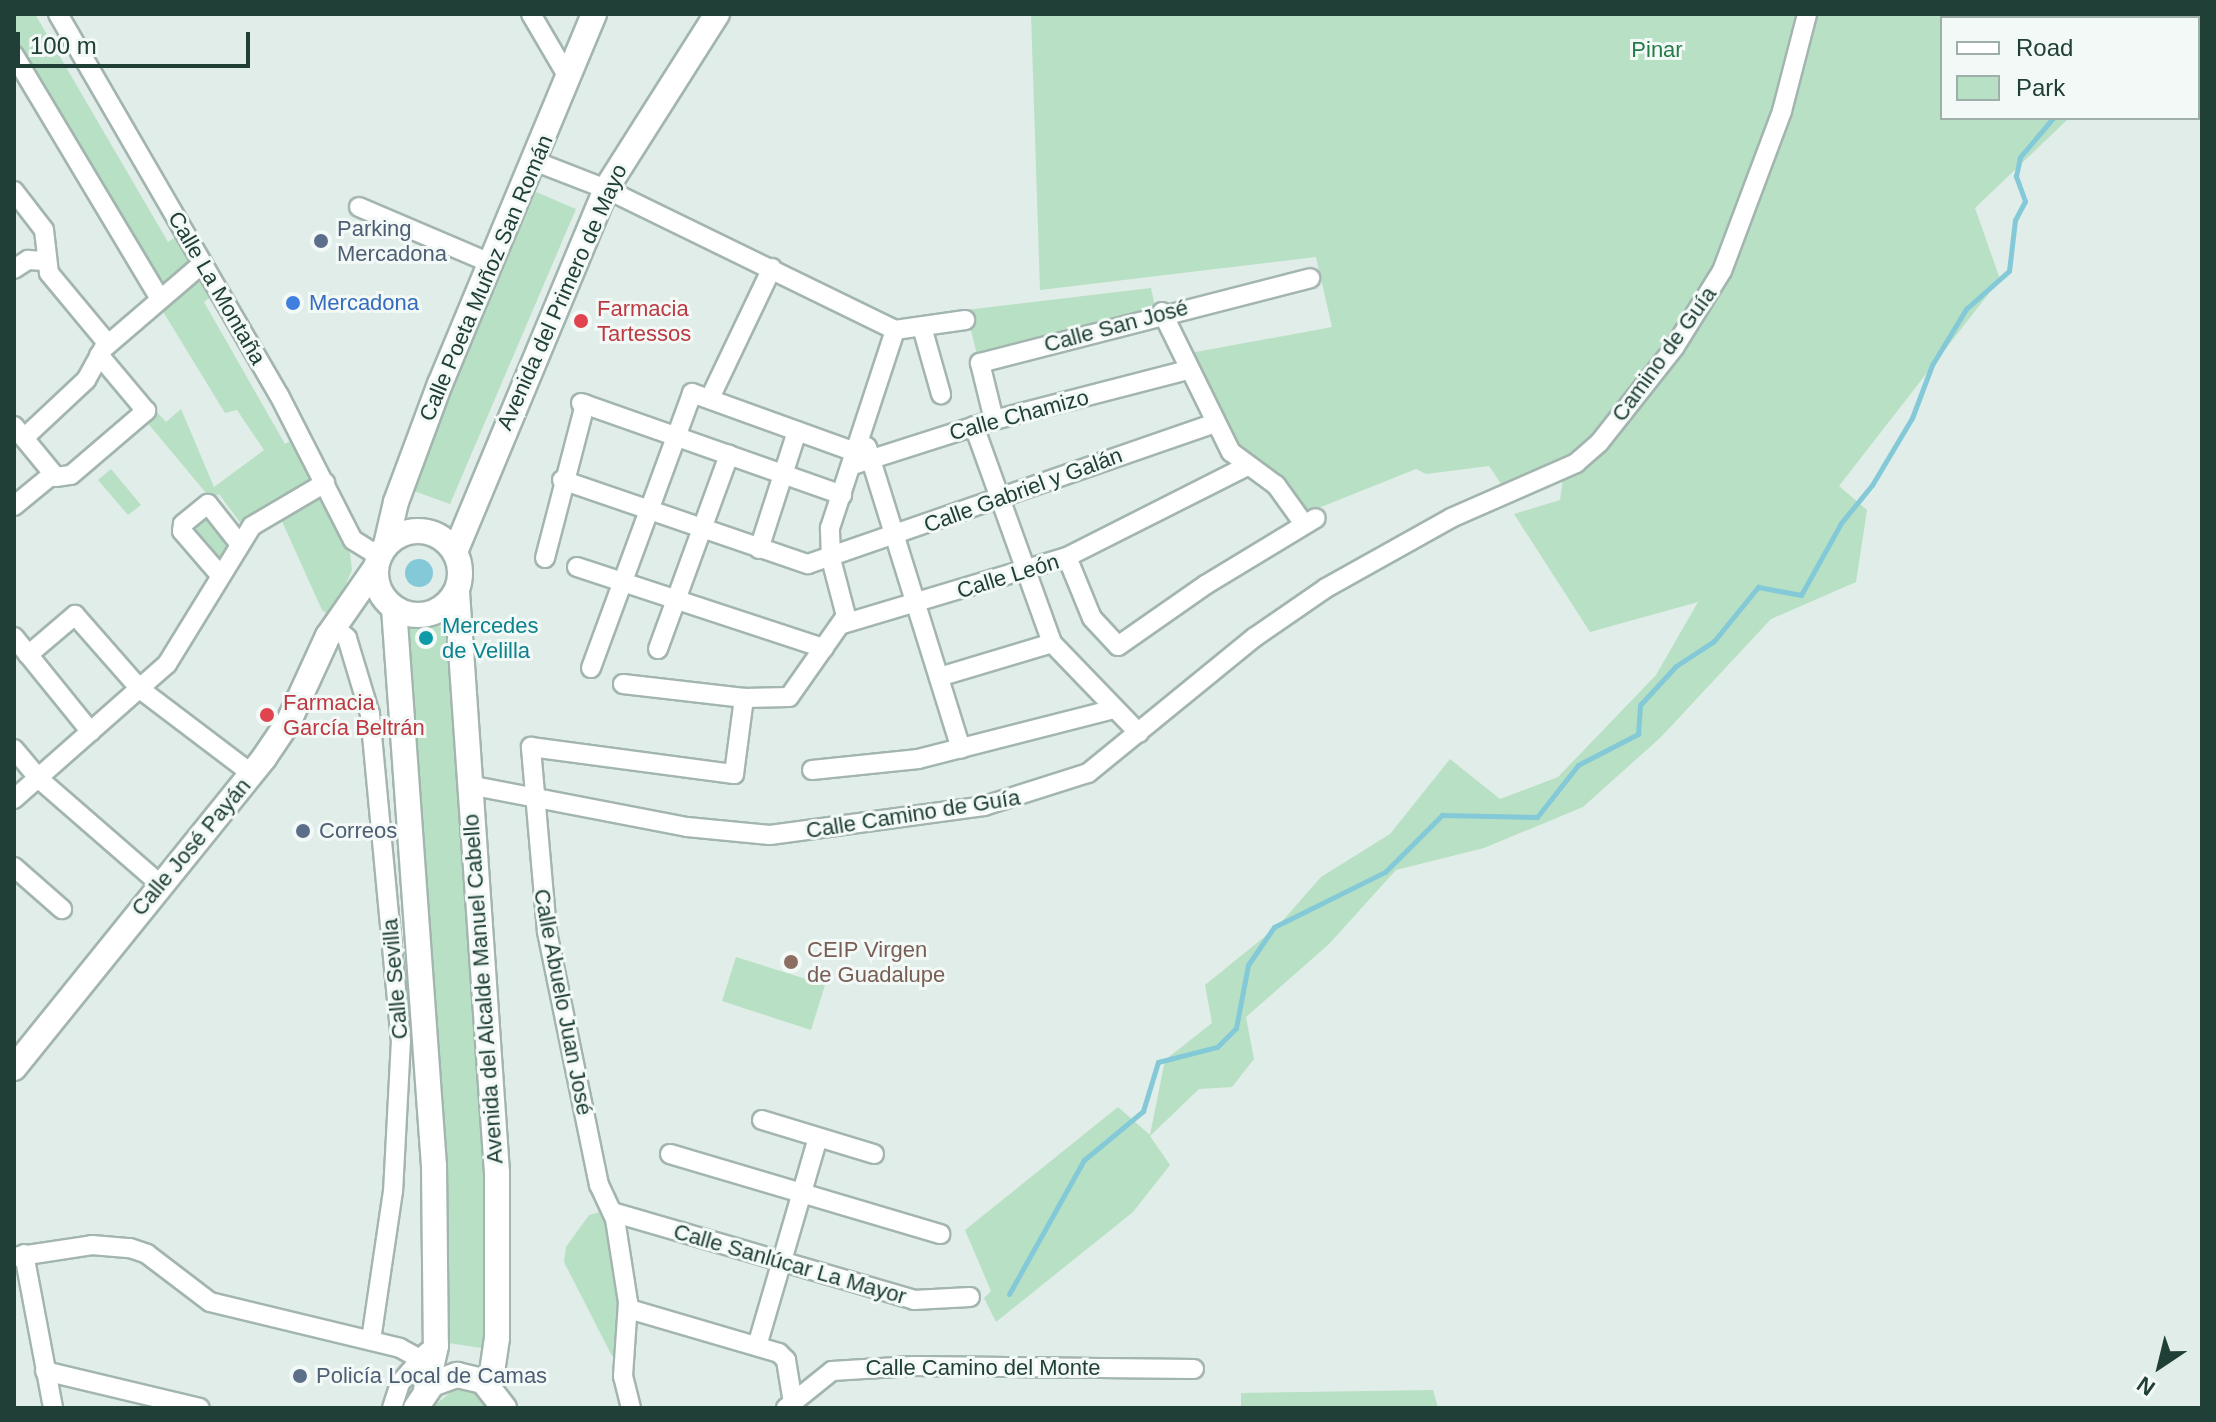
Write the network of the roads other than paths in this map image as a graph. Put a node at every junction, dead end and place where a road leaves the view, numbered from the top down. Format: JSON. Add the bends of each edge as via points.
{"nodes":[{"id":1,"x":58,"y":14,"type":"edge"},
{"id":2,"x":531,"y":14,"type":"edge"},
{"id":3,"x":594,"y":14,"type":"edge"},
{"id":4,"x":717,"y":14,"type":"edge"},
{"id":5,"x":1807,"y":14,"type":"edge"},
{"id":6,"x":14,"y":55,"type":"edge"},
{"id":7,"x":568,"y":77,"type":"junction"},
{"id":8,"x":534,"y":161,"type":"junction"},
{"id":9,"x":606,"y":189,"type":"junction"},
{"id":10,"x":14,"y":191,"type":"edge"},
{"id":11,"x":359,"y":207,"type":"dead end"},
{"id":12,"x":45,"y":261,"type":"junction"},
{"id":13,"x":490,"y":263,"type":"junction"},
{"id":14,"x":202,"y":264,"type":"junction"},
{"id":15,"x":772,"y":268,"type":"junction"},
{"id":16,"x":14,"y":269,"type":"edge"},
{"id":17,"x":1310,"y":278,"type":"dead end"},
{"id":18,"x":160,"y":299,"type":"junction"},
{"id":19,"x":1162,"y":312,"type":"junction"},
{"id":20,"x":965,"y":320,"type":"dead end"},
{"id":21,"x":922,"y":327,"type":"junction"},
{"id":22,"x":895,"y":330,"type":"junction"},
{"id":23,"x":104,"y":349,"type":"junction"},
{"id":24,"x":1187,"y":370,"type":"junction"},
{"id":25,"x":941,"y":394,"type":"dead end"},
{"id":26,"x":701,"y":395,"type":"junction"},
{"id":27,"x":994,"y":420,"type":"junction"},
{"id":28,"x":1215,"y":423,"type":"junction"},
{"id":29,"x":974,"y":426,"type":"junction"},
{"id":30,"x":797,"y":431,"type":"junction"},
{"id":31,"x":19,"y":432,"type":"edge"},
{"id":32,"x":676,"y":436,"type":"junction"},
{"id":33,"x":861,"y":453,"type":"junction"},
{"id":34,"x":729,"y":455,"type":"junction"},
{"id":35,"x":1247,"y":466,"type":"junction"},
{"id":36,"x":53,"y":474,"type":"junction"},
{"id":37,"x":783,"y":474,"type":"junction"},
{"id":38,"x":562,"y":480,"type":"junction"},
{"id":39,"x":325,"y":483,"type":"junction"},
{"id":40,"x":842,"y":495,"type":"junction"},
{"id":41,"x":1001,"y":499,"type":"junction"},
{"id":42,"x":14,"y":506,"type":"edge"},
{"id":43,"x":649,"y":510,"type":"junction"},
{"id":44,"x":1451,"y":518,"type":"joint"},
{"id":45,"x":702,"y":529,"type":"junction"},
{"id":46,"x":895,"y":535,"type":"junction"},
{"id":47,"x":238,"y":542,"type":"junction"},
{"id":48,"x":759,"y":549,"type":"junction"},
{"id":49,"x":455,"y":552,"type":"junction"},
{"id":50,"x":381,"y":556,"type":"junction"},
{"id":51,"x":1067,"y":557,"type":"junction"},
{"id":52,"x":545,"y":558,"type":"dead end"},
{"id":53,"x":831,"y":559,"type":"junction"},
{"id":54,"x":577,"y":567,"type":"dead end"},
{"id":55,"x":1025,"y":571,"type":"junction"},
{"id":56,"x":220,"y":575,"type":"junction"},
{"id":57,"x":622,"y":582,"type":"junction"},
{"id":58,"x":457,"y":592,"type":"junction"},
{"id":59,"x":676,"y":601,"type":"junction"},
{"id":60,"x":389,"y":603,"type":"junction"},
{"id":61,"x":916,"y":604,"type":"junction"},
{"id":62,"x":339,"y":619,"type":"junction"},
{"id":63,"x":843,"y":624,"type":"junction"},
{"id":64,"x":14,"y":637,"type":"edge"},
{"id":65,"x":1052,"y":643,"type":"junction"},
{"id":66,"x":824,"y":648,"type":"junction"},
{"id":67,"x":658,"y":649,"type":"dead end"},
{"id":68,"x":28,"y":655,"type":"junction"},
{"id":69,"x":591,"y":668,"type":"dead end"},
{"id":70,"x":939,"y":677,"type":"junction"},
{"id":71,"x":623,"y":684,"type":"dead end"},
{"id":72,"x":140,"y":689,"type":"junction"},
{"id":73,"x":744,"y":698,"type":"junction"},
{"id":74,"x":1114,"y":709,"type":"junction"},
{"id":75,"x":91,"y":732,"type":"junction"},
{"id":76,"x":1139,"y":733,"type":"junction"},
{"id":77,"x":14,"y":749,"type":"edge"},
{"id":78,"x":961,"y":749,"type":"junction"},
{"id":79,"x":812,"y":770,"type":"dead end"},
{"id":80,"x":252,"y":774,"type":"junction"},
{"id":81,"x":38,"y":778,"type":"junction"},
{"id":82,"x":469,"y":785,"type":"junction"},
{"id":83,"x":533,"y":795,"type":"junction"},
{"id":84,"x":14,"y":799,"type":"edge"},
{"id":85,"x":14,"y":867,"type":"edge"},
{"id":86,"x":161,"y":885,"type":"junction"},
{"id":87,"x":62,"y":909,"type":"dead end"},
{"id":88,"x":14,"y":1068,"type":"edge"},
{"id":89,"x":762,"y":1120,"type":"dead end"},
{"id":90,"x":818,"y":1138,"type":"junction"},
{"id":91,"x":670,"y":1154,"type":"dead end"},
{"id":92,"x":874,"y":1154,"type":"dead end"},
{"id":93,"x":802,"y":1193,"type":"junction"},
{"id":94,"x":610,"y":1209,"type":"junction"},
{"id":95,"x":940,"y":1234,"type":"dead end"},
{"id":96,"x":19,"y":1256,"type":"edge"},
{"id":97,"x":782,"y":1261,"type":"junction"},
{"id":98,"x":970,"y":1297,"type":"dead end"},
{"id":99,"x":629,"y":1309,"type":"junction"},
{"id":100,"x":371,"y":1340,"type":"junction"},
{"id":101,"x":757,"y":1346,"type":"junction"},
{"id":102,"x":427,"y":1352,"type":"junction"},
{"id":103,"x":1194,"y":1369,"type":"dead end"},
{"id":104,"x":45,"y":1371,"type":"junction"},
{"id":105,"x":421,"y":1399,"type":"edge"},
{"id":106,"x":502,"y":1401,"type":"edge"},
{"id":107,"x":789,"y":1405,"type":"edge"},
{"id":108,"x":53,"y":1408,"type":"edge"},
{"id":109,"x":200,"y":1408,"type":"edge"},
{"id":110,"x":392,"y":1408,"type":"edge"},
{"id":111,"x":631,"y":1408,"type":"edge"}],
"edges":[{"from":1,"to":14,"type":"street","name":"Calle La Montaña"},
{"from":2,"to":7,"type":"street"},
{"from":3,"to":7,"type":"main road","name":"Calle Poeta Muñoz San Román"},
{"from":4,"to":9,"type":"main road","name":"Avenida del Primero de Mayo"},
{"from":5,"to":44,"type":"street","name":"Camino de Guía","via":[[1748,209],[1713,289],[1674,348],[1588,454]]},
{"from":6,"to":18,"type":"street"},
{"from":7,"to":8,"type":"main road","name":"Calle Poeta Muñoz San Román"},
{"from":8,"to":9,"type":"street"},
{"from":8,"to":13,"type":"main road","name":"Calle Poeta Muñoz San Román"},
{"from":9,"to":15,"type":"street"},
{"from":9,"to":49,"type":"main road","name":"Avenida del Primero de Mayo"},
{"from":10,"to":12,"type":"street","via":[[44,230]]},
{"from":11,"to":13,"type":"street"},
{"from":12,"to":16,"type":"street","via":[[28,260]]},
{"from":12,"to":23,"type":"street"},
{"from":13,"to":50,"type":"main road","name":"Calle Poeta Muñoz San Román","via":[[396,502]]},
{"from":14,"to":18,"type":"street"},
{"from":14,"to":39,"type":"street","name":"Calle La Montaña"},
{"from":15,"to":22,"type":"street"},
{"from":15,"to":26,"type":"street"},
{"from":17,"to":19,"type":"street","name":"Calle San José"},
{"from":18,"to":23,"type":"street"},
{"from":19,"to":24,"type":"street"},
{"from":19,"to":27,"type":"street","name":"Calle San José","via":[[980,363]]},
{"from":20,"to":21,"type":"street"},
{"from":21,"to":22,"type":"street"},
{"from":21,"to":25,"type":"street"},
{"from":22,"to":33,"type":"street"},
{"from":23,"to":31,"type":"street","via":[[86,380]]},
{"from":23,"to":36,"type":"street","via":[[146,411],[68,478]]},
{"from":24,"to":27,"type":"street","name":"Calle Chamizo"},
{"from":24,"to":28,"type":"street"},
{"from":26,"to":30,"type":"street"},
{"from":26,"to":32,"type":"street"},
{"from":27,"to":29,"type":"street","name":"Calle Chamizo"},
{"from":28,"to":35,"type":"street","via":[[1235,457]]},
{"from":28,"to":41,"type":"street","name":"Calle Gabriel y Galán"},
{"from":29,"to":33,"type":"street","name":"Calle Chamizo"},
{"from":29,"to":41,"type":"street"},
{"from":30,"to":33,"type":"street"},
{"from":30,"to":37,"type":"street"},
{"from":31,"to":36,"type":"street"},
{"from":32,"to":34,"type":"street"},
{"from":32,"to":38,"type":"street","via":[[583,404]]},
{"from":32,"to":43,"type":"street"},
{"from":33,"to":40,"type":"street"},
{"from":33,"to":46,"type":"street"},
{"from":34,"to":37,"type":"street"},
{"from":34,"to":45,"type":"street"},
{"from":35,"to":51,"type":"street","name":"Calle León"},
{"from":35,"to":51,"type":"street","via":[[1310,521],[1118,646],[1092,618]]},
{"from":36,"to":42,"type":"street"},
{"from":37,"to":40,"type":"street"},
{"from":37,"to":48,"type":"street"},
{"from":38,"to":43,"type":"street","name":"Calle Gabriel y Galán"},
{"from":38,"to":52,"type":"street"},
{"from":39,"to":47,"type":"street","via":[[271,514]]},
{"from":39,"to":50,"type":"street","name":"Calle La Montaña","via":[[353,540]]},
{"from":40,"to":53,"type":"street","via":[[829,536]]},
{"from":41,"to":46,"type":"street","name":"Calle Gabriel y Galán"},
{"from":41,"to":55,"type":"street"},
{"from":43,"to":45,"type":"street","name":"Calle Gabriel y Galán"},
{"from":43,"to":57,"type":"street"},
{"from":44,"to":76,"type":"street","name":"Calle Camino de Guía","via":[[1273,624]]},
{"from":45,"to":48,"type":"street","name":"Calle Gabriel y Galán"},
{"from":45,"to":59,"type":"street"},
{"from":46,"to":53,"type":"street","name":"Calle Gabriel y Galán"},
{"from":46,"to":61,"type":"street"},
{"from":47,"to":56,"type":"street"},
{"from":47,"to":56,"type":"street","via":[[208,504],[183,524],[182,531]]},
{"from":48,"to":53,"type":"street","name":"Calle Gabriel y Galán","via":[[803,563]]},
{"from":49,"to":50,"type":"main road","via":[[435,534],[422,531],[397,537]]},
{"from":49,"to":58,"type":"main road","via":[[461,571]]},
{"from":50,"to":60,"type":"main road"},
{"from":50,"to":62,"type":"main road","name":"Calle José Payán"},
{"from":51,"to":55,"type":"street","name":"Calle León"},
{"from":53,"to":63,"type":"street","via":[[847,610]]},
{"from":54,"to":57,"type":"street"},
{"from":55,"to":61,"type":"street","name":"Calle León"},
{"from":55,"to":65,"type":"street"},
{"from":56,"to":72,"type":"street","via":[[184,641]]},
{"from":57,"to":59,"type":"street"},
{"from":57,"to":69,"type":"street"},
{"from":58,"to":60,"type":"main road","via":[[436,612],[407,614]]},
{"from":58,"to":82,"type":"main road","name":"Avenida del Alcalde Manuel Cabello"},
{"from":59,"to":66,"type":"street"},
{"from":59,"to":67,"type":"street"},
{"from":60,"to":62,"type":"main road"},
{"from":60,"to":102,"type":"main road","via":[[433,1127]]},
{"from":61,"to":63,"type":"street","name":"Calle León"},
{"from":61,"to":70,"type":"street"},
{"from":62,"to":80,"type":"main road","name":"Calle José Payán","via":[[289,721]]},
{"from":62,"to":100,"type":"street","name":"Calle Sevilla","via":[[370,714],[401,1040],[393,1191]]},
{"from":63,"to":66,"type":"street"},
{"from":64,"to":68,"type":"street"},
{"from":65,"to":70,"type":"street"},
{"from":65,"to":74,"type":"street"},
{"from":66,"to":73,"type":"street","via":[[789,697]]},
{"from":68,"to":72,"type":"street","via":[[75,615]]},
{"from":68,"to":75,"type":"street"},
{"from":70,"to":78,"type":"street"},
{"from":71,"to":73,"type":"street"},
{"from":72,"to":75,"type":"street"},
{"from":72,"to":80,"type":"street"},
{"from":73,"to":83,"type":"street","name":"Calle Abuelo Juan José","via":[[734,774],[531,747]]},
{"from":74,"to":76,"type":"street"},
{"from":74,"to":78,"type":"street"},
{"from":75,"to":81,"type":"street"},
{"from":76,"to":83,"type":"street","name":"Calle Camino de Guía","via":[[1088,773],[1043,791],[984,806],[822,830],[721,832]]},
{"from":77,"to":81,"type":"street"},
{"from":78,"to":79,"type":"street"},
{"from":80,"to":86,"type":"main road","name":"Calle José Payán"},
{"from":81,"to":84,"type":"street"},
{"from":81,"to":86,"type":"street"},
{"from":82,"to":83,"type":"street"},
{"from":82,"to":106,"type":"main road","name":"Avenida del Alcalde Manuel Cabello","via":[[497,1173]]},
{"from":83,"to":94,"type":"street","name":"Calle Abuelo Juan José","via":[[547,931],[599,1185]]},
{"from":85,"to":87,"type":"street"},
{"from":86,"to":88,"type":"main road","name":"Calle José Payán"},
{"from":89,"to":90,"type":"street"},
{"from":90,"to":92,"type":"street"},
{"from":90,"to":93,"type":"street"},
{"from":91,"to":93,"type":"street"},
{"from":93,"to":95,"type":"street"},
{"from":93,"to":97,"type":"street"},
{"from":94,"to":97,"type":"street","name":"Calle Sanlúcar La Mayor"},
{"from":94,"to":99,"type":"street","name":"Calle Abuelo Juan José"},
{"from":96,"to":100,"type":"street","via":[[92,1245],[130,1248],[147,1254],[210,1302]]},
{"from":96,"to":104,"type":"street"},
{"from":97,"to":98,"type":"street","name":"Calle Sanlúcar La Mayor","via":[[914,1300]]},
{"from":97,"to":101,"type":"street"},
{"from":99,"to":101,"type":"street"},
{"from":99,"to":111,"type":"street","name":"Calle Abuelo Juan José","via":[[625,1387]]},
{"from":100,"to":102,"type":"street"},
{"from":101,"to":107,"type":"street","via":[[786,1360]]},
{"from":102,"to":105,"type":"main road"},
{"from":102,"to":110,"type":"street","via":[[400,1383]]},
{"from":103,"to":107,"type":"street","name":"Calle Camino del Monte","via":[[885,1367],[829,1372]]},
{"from":104,"to":108,"type":"street"},
{"from":104,"to":109,"type":"street"},
{"from":105,"to":106,"type":"main road","via":[[457,1375]]}]}
